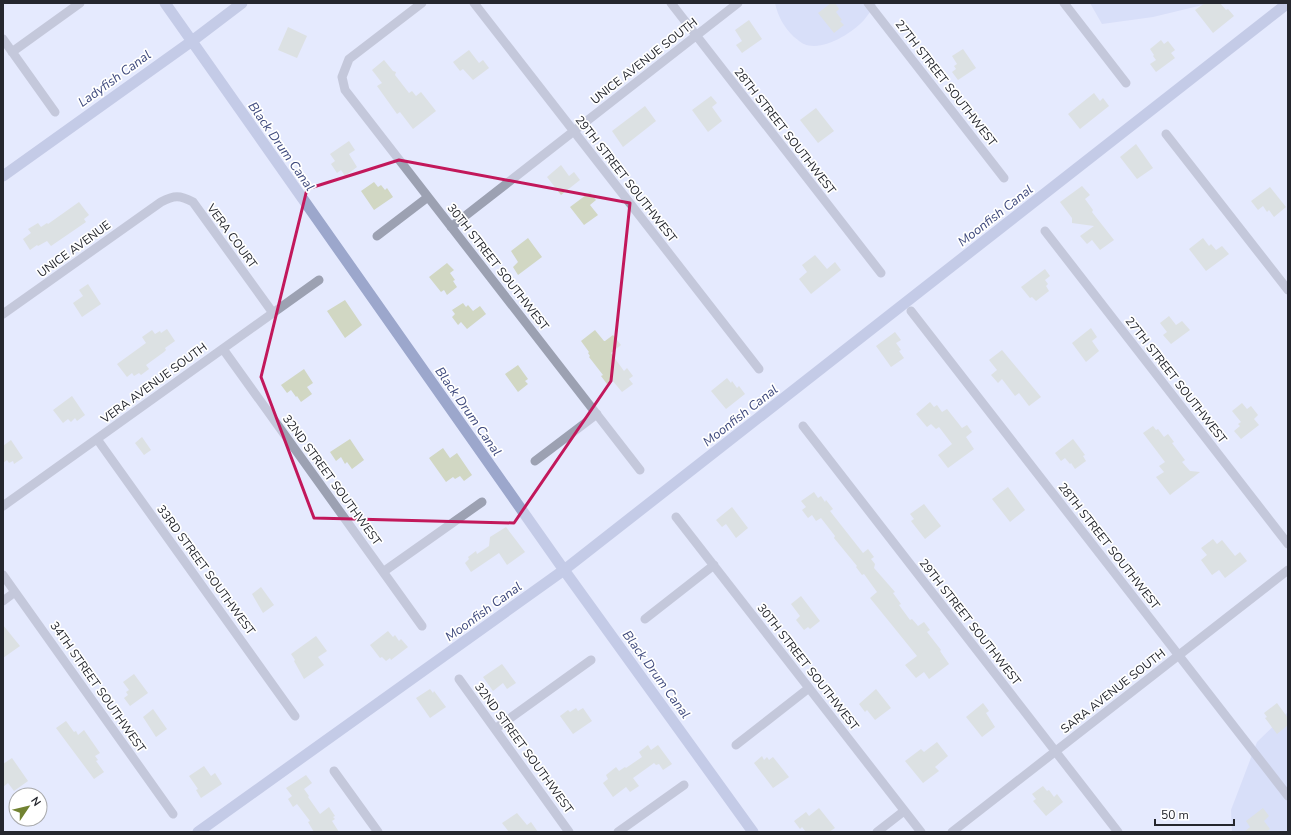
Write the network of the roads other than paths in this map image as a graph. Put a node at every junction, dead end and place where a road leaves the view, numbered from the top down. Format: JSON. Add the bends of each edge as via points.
{"nodes":[{"id":1,"x":80,"y":3,"type":"edge"},
{"id":2,"x":422,"y":3,"type":"edge"},
{"id":3,"x":474,"y":3,"type":"edge"},
{"id":4,"x":671,"y":3,"type":"edge"},
{"id":5,"x":738,"y":3,"type":"edge"},
{"id":6,"x":868,"y":3,"type":"edge"},
{"id":7,"x":1064,"y":3,"type":"edge"},
{"id":8,"x":696,"y":35,"type":"junction"},
{"id":9,"x":3,"y":39,"type":"edge"},
{"id":10,"x":12,"y":52,"type":"junction"},
{"id":11,"x":1126,"y":82,"type":"dead end"},
{"id":12,"x":55,"y":112,"type":"dead end"},
{"id":13,"x":573,"y":131,"type":"junction"},
{"id":14,"x":1166,"y":134,"type":"dead end"},
{"id":15,"x":1004,"y":178,"type":"dead end"},
{"id":16,"x":428,"y":197,"type":"junction"},
{"id":17,"x":159,"y":203,"type":"joint"},
{"id":18,"x":451,"y":227,"type":"junction"},
{"id":19,"x":1045,"y":231,"type":"dead end"},
{"id":20,"x":377,"y":236,"type":"dead end"},
{"id":21,"x":881,"y":273,"type":"dead end"},
{"id":22,"x":319,"y":280,"type":"dead end"},
{"id":23,"x":1288,"y":290,"type":"edge"},
{"id":24,"x":912,"y":311,"type":"dead end"},
{"id":25,"x":273,"y":313,"type":"junction"},
{"id":26,"x":3,"y":314,"type":"edge"},
{"id":27,"x":223,"y":348,"type":"junction"},
{"id":28,"x":759,"y":369,"type":"dead end"},
{"id":29,"x":597,"y":414,"type":"junction"},
{"id":30,"x":803,"y":426,"type":"dead end"},
{"id":31,"x":97,"y":439,"type":"junction"},
{"id":32,"x":535,"y":461,"type":"dead end"},
{"id":33,"x":640,"y":470,"type":"dead end"},
{"id":34,"x":482,"y":502,"type":"dead end"},
{"id":35,"x":3,"y":506,"type":"edge"},
{"id":36,"x":676,"y":517,"type":"dead end"},
{"id":37,"x":1288,"y":544,"type":"edge"},
{"id":38,"x":714,"y":565,"type":"junction"},
{"id":39,"x":1288,"y":570,"type":"edge"},
{"id":40,"x":383,"y":572,"type":"junction"},
{"id":41,"x":3,"y":574,"type":"edge"},
{"id":42,"x":15,"y":592,"type":"junction"},
{"id":43,"x":3,"y":601,"type":"edge"},
{"id":44,"x":645,"y":619,"type":"dead end"},
{"id":45,"x":422,"y":626,"type":"dead end"},
{"id":46,"x":1179,"y":655,"type":"junction"},
{"id":47,"x":591,"y":660,"type":"dead end"},
{"id":48,"x":459,"y":679,"type":"dead end"},
{"id":49,"x":809,"y":688,"type":"junction"},
{"id":50,"x":295,"y":716,"type":"dead end"},
{"id":51,"x":495,"y":729,"type":"junction"},
{"id":52,"x":736,"y":745,"type":"dead end"},
{"id":53,"x":1056,"y":751,"type":"junction"},
{"id":54,"x":334,"y":771,"type":"dead end"},
{"id":55,"x":684,"y":785,"type":"dead end"},
{"id":56,"x":1288,"y":796,"type":"edge"},
{"id":57,"x":904,"y":810,"type":"junction"},
{"id":58,"x":173,"y":814,"type":"dead end"},
{"id":59,"x":378,"y":832,"type":"edge"},
{"id":60,"x":569,"y":832,"type":"edge"},
{"id":61,"x":618,"y":832,"type":"edge"},
{"id":62,"x":877,"y":832,"type":"edge"},
{"id":63,"x":921,"y":832,"type":"edge"},
{"id":64,"x":952,"y":832,"type":"edge"},
{"id":65,"x":1118,"y":832,"type":"edge"}],
"edges":[{"from":1,"to":10,"type":"street"},
{"from":2,"to":16,"type":"street","name":"30TH STREET SOUTHWEST","via":[[349,60],[342,77],[345,90]]},
{"from":3,"to":13,"type":"street","name":"29TH STREET SOUTHWEST"},
{"from":4,"to":8,"type":"street","name":"28TH STREET SOUTHWEST"},
{"from":5,"to":8,"type":"street","name":"UNICE AVENUE SOUTH"},
{"from":6,"to":15,"type":"street","name":"27TH STREET SOUTHWEST"},
{"from":7,"to":11,"type":"street"},
{"from":8,"to":13,"type":"street","name":"UNICE AVENUE SOUTH"},
{"from":8,"to":21,"type":"street","name":"28TH STREET SOUTHWEST"},
{"from":9,"to":10,"type":"street"},
{"from":10,"to":12,"type":"street"},
{"from":13,"to":18,"type":"street","name":"UNICE AVENUE SOUTH"},
{"from":13,"to":28,"type":"street","name":"29TH STREET SOUTHWEST"},
{"from":14,"to":23,"type":"street"},
{"from":16,"to":18,"type":"street","name":"30TH STREET SOUTHWEST"},
{"from":16,"to":20,"type":"street"},
{"from":17,"to":25,"type":"street","name":"VERA COURT","via":[[171,197],[183,197],[193,202]]},
{"from":17,"to":26,"type":"street","name":"UNICE AVENUE"},
{"from":18,"to":29,"type":"street","name":"30TH STREET SOUTHWEST"},
{"from":19,"to":37,"type":"street","name":"27TH STREET SOUTHWEST"},
{"from":22,"to":25,"type":"street","name":"VERA AVENUE SOUTH"},
{"from":24,"to":46,"type":"street","name":"28TH STREET SOUTHWEST"},
{"from":25,"to":27,"type":"street","name":"VERA AVENUE SOUTH"},
{"from":27,"to":31,"type":"street","name":"VERA AVENUE SOUTH"},
{"from":27,"to":40,"type":"street","name":"32ND STREET SOUTHWEST"},
{"from":29,"to":32,"type":"street"},
{"from":29,"to":33,"type":"street","name":"30TH STREET SOUTHWEST"},
{"from":30,"to":53,"type":"street","name":"29TH STREET SOUTHWEST"},
{"from":31,"to":35,"type":"street","name":"VERA AVENUE SOUTH"},
{"from":31,"to":50,"type":"street","name":"33RD STREET SOUTHWEST"},
{"from":34,"to":40,"type":"street"},
{"from":36,"to":38,"type":"street","name":"30TH STREET SOUTHWEST"},
{"from":38,"to":44,"type":"street"},
{"from":38,"to":49,"type":"street","name":"30TH STREET SOUTHWEST"},
{"from":39,"to":46,"type":"street","name":"SARA AVENUE SOUTH"},
{"from":40,"to":45,"type":"street","name":"32ND STREET SOUTHWEST"},
{"from":41,"to":42,"type":"street","name":"34TH STREET SOUTHWEST"},
{"from":42,"to":43,"type":"street"},
{"from":42,"to":58,"type":"street","name":"34TH STREET SOUTHWEST"},
{"from":46,"to":53,"type":"street","name":"SARA AVENUE SOUTH"},
{"from":46,"to":56,"type":"street","name":"28TH STREET SOUTHWEST"},
{"from":47,"to":51,"type":"street"},
{"from":48,"to":51,"type":"street","name":"32ND STREET SOUTHWEST"},
{"from":49,"to":52,"type":"street"},
{"from":49,"to":57,"type":"street","name":"30TH STREET SOUTHWEST"},
{"from":51,"to":60,"type":"street","name":"32ND STREET SOUTHWEST"},
{"from":53,"to":64,"type":"street","name":"SARA AVENUE SOUTH"},
{"from":53,"to":65,"type":"street","name":"29TH STREET SOUTHWEST"},
{"from":54,"to":59,"type":"street"},
{"from":55,"to":61,"type":"street"},
{"from":57,"to":62,"type":"street"},
{"from":57,"to":63,"type":"street","name":"30TH STREET SOUTHWEST"}]}
